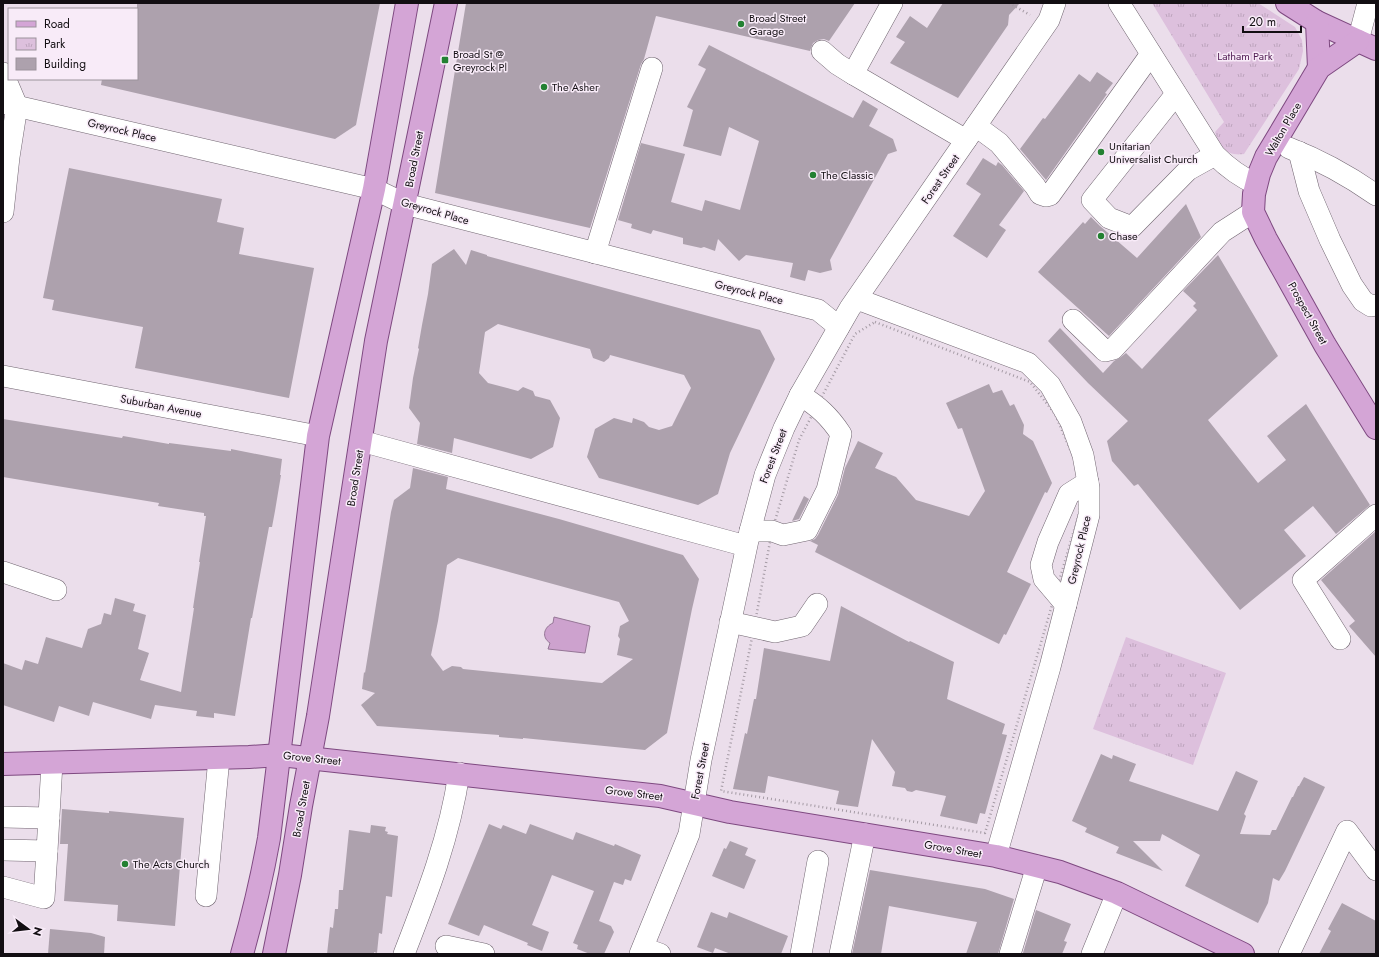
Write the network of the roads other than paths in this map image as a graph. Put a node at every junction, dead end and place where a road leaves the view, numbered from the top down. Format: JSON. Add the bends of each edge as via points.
{"nodes":[{"id":1,"x":407,"y":3,"type":"edge"},
{"id":2,"x":446,"y":3,"type":"edge"},
{"id":3,"x":892,"y":3,"type":"edge"},
{"id":4,"x":1065,"y":3,"type":"edge"},
{"id":5,"x":1119,"y":3,"type":"edge"},
{"id":6,"x":1287,"y":3,"type":"edge"},
{"id":7,"x":1368,"y":3,"type":"edge"},
{"id":8,"x":1052,"y":11,"type":"edge"},
{"id":9,"x":1312,"y":13,"type":"edge"},
{"id":10,"x":1367,"y":45,"type":"edge"},
{"id":11,"x":822,"y":51,"type":"dead end"},
{"id":12,"x":1151,"y":54,"type":"junction"},
{"id":13,"x":652,"y":68,"type":"dead end"},
{"id":14,"x":1319,"y":68,"type":"junction"},
{"id":15,"x":3,"y":73,"type":"edge"},
{"id":16,"x":854,"y":74,"type":"junction"},
{"id":17,"x":1176,"y":94,"type":"junction"},
{"id":18,"x":10,"y":104,"type":"edge"},
{"id":19,"x":971,"y":133,"type":"junction"},
{"id":20,"x":1274,"y":143,"type":"junction"},
{"id":21,"x":1298,"y":152,"type":"junction"},
{"id":22,"x":1215,"y":155,"type":"junction"},
{"id":23,"x":374,"y":189,"type":"junction"},
{"id":24,"x":1376,"y":195,"type":"edge"},
{"id":25,"x":1255,"y":197,"type":"junction"},
{"id":26,"x":405,"y":204,"type":"junction"},
{"id":27,"x":3,"y":212,"type":"edge"},
{"id":28,"x":595,"y":253,"type":"junction"},
{"id":29,"x":857,"y":299,"type":"junction"},
{"id":30,"x":1376,"y":306,"type":"edge"},
{"id":31,"x":1073,"y":320,"type":"dead end"},
{"id":32,"x":839,"y":327,"type":"junction"},
{"id":33,"x":3,"y":376,"type":"edge"},
{"id":34,"x":800,"y":395,"type":"junction"},
{"id":35,"x":1376,"y":428,"type":"edge"},
{"id":36,"x":318,"y":436,"type":"junction"},
{"id":37,"x":361,"y":441,"type":"junction"},
{"id":38,"x":1083,"y":485,"type":"junction"},
{"id":39,"x":1376,"y":515,"type":"edge"},
{"id":40,"x":748,"y":539,"type":"junction"},
{"id":41,"x":3,"y":572,"type":"edge"},
{"id":42,"x":56,"y":590,"type":"dead end"},
{"id":43,"x":1061,"y":599,"type":"junction"},
{"id":44,"x":817,"y":604,"type":"dead end"},
{"id":45,"x":730,"y":622,"type":"junction"},
{"id":46,"x":1340,"y":639,"type":"dead end"},
{"id":47,"x":280,"y":755,"type":"junction"},
{"id":48,"x":219,"y":758,"type":"junction"},
{"id":49,"x":311,"y":758,"type":"junction"},
{"id":50,"x":52,"y":763,"type":"junction"},
{"id":51,"x":3,"y":764,"type":"edge"},
{"id":52,"x":459,"y":774,"type":"junction"},
{"id":53,"x":694,"y":803,"type":"junction"},
{"id":54,"x":3,"y":817,"type":"edge"},
{"id":55,"x":49,"y":818,"type":"junction"},
{"id":56,"x":865,"y":834,"type":"junction"},
{"id":57,"x":3,"y":850,"type":"edge"},
{"id":58,"x":47,"y":851,"type":"junction"},
{"id":59,"x":996,"y":856,"type":"junction"},
{"id":60,"x":818,"y":861,"type":"dead end"},
{"id":61,"x":1037,"y":866,"type":"junction"},
{"id":62,"x":1376,"y":870,"type":"edge"},
{"id":63,"x":3,"y":887,"type":"edge"},
{"id":64,"x":1117,"y":893,"type":"junction"},
{"id":65,"x":206,"y":896,"type":"dead end"},
{"id":66,"x":446,"y":946,"type":"dead end"},
{"id":67,"x":648,"y":952,"type":"edge"},
{"id":68,"x":242,"y":954,"type":"edge"},
{"id":69,"x":274,"y":954,"type":"edge"},
{"id":70,"x":404,"y":954,"type":"edge"},
{"id":71,"x":484,"y":954,"type":"edge"},
{"id":72,"x":801,"y":954,"type":"edge"},
{"id":73,"x":840,"y":954,"type":"edge"},
{"id":74,"x":1010,"y":954,"type":"edge"},
{"id":75,"x":1092,"y":954,"type":"edge"},
{"id":76,"x":1243,"y":954,"type":"edge"},
{"id":77,"x":1289,"y":954,"type":"edge"}],
"edges":[{"from":1,"to":23,"type":"main road"},
{"from":2,"to":26,"type":"main road","name":"Broad Street"},
{"from":3,"to":16,"type":"street"},
{"from":4,"to":8,"type":"street","name":"Forest Street","via":[[1062,8]]},
{"from":5,"to":12,"type":"street"},
{"from":6,"to":9,"type":"main road"},
{"from":7,"to":10,"type":"street"},
{"from":8,"to":19,"type":"street","name":"Forest Street"},
{"from":9,"to":10,"type":"main road"},
{"from":9,"to":14,"type":"main road"},
{"from":10,"to":14,"type":"main road","name":"Walton Place"},
{"from":11,"to":16,"type":"street"},
{"from":12,"to":17,"type":"street"},
{"from":12,"to":19,"type":"street","via":[[1050,195],[1040,194],[999,142]]},
{"from":13,"to":28,"type":"street"},
{"from":14,"to":20,"type":"main road","name":"Walton Place"},
{"from":15,"to":18,"type":"street"},
{"from":16,"to":19,"type":"street"},
{"from":17,"to":22,"type":"street"},
{"from":17,"to":22,"type":"street","via":[[1092,200],[1109,218],[1132,227],[1188,170]]},
{"from":18,"to":23,"type":"street","name":"Greyrock Place"},
{"from":18,"to":27,"type":"street","via":[[9,157]]},
{"from":19,"to":29,"type":"street","name":"Forest Street"},
{"from":20,"to":21,"type":"street"},
{"from":20,"to":25,"type":"main road","name":"Walton Place","via":[[1262,168]]},
{"from":21,"to":24,"type":"street","via":[[1352,179]]},
{"from":21,"to":30,"type":"street","via":[[1308,191],[1352,285],[1363,301]]},
{"from":22,"to":25,"type":"street","via":[[1245,179]]},
{"from":23,"to":26,"type":"street","name":"Greyrock Place"},
{"from":23,"to":36,"type":"main road"},
{"from":25,"to":31,"type":"street","via":[[1113,349],[1102,348]]},
{"from":25,"to":35,"type":"main road","name":"Prospect Street","via":[[1266,239],[1325,345]]},
{"from":26,"to":28,"type":"street","name":"Greyrock Place"},
{"from":26,"to":37,"type":"main road","name":"Broad Street","via":[[376,341]]},
{"from":28,"to":32,"type":"street","name":"Greyrock Place","via":[[818,310]]},
{"from":29,"to":32,"type":"street","name":"Forest Street"},
{"from":29,"to":38,"type":"street","name":"Greyrock Place","via":[[1028,363],[1050,385],[1071,422],[1083,455]]},
{"from":32,"to":34,"type":"street","name":"Forest Street"},
{"from":33,"to":36,"type":"street","name":"Suburban Avenue"},
{"from":34,"to":40,"type":"street","name":"Forest Street","via":[[765,475]]},
{"from":34,"to":40,"type":"street","via":[[817,406],[842,434],[827,490],[807,530],[783,535],[772,531]]},
{"from":36,"to":47,"type":"main road"},
{"from":37,"to":40,"type":"street"},
{"from":37,"to":49,"type":"main road","name":"Broad Street"},
{"from":38,"to":43,"type":"street","name":"Greyrock Place","via":[[1089,488],[1089,515]]},
{"from":38,"to":43,"type":"street","via":[[1069,494],[1041,565],[1044,579]]},
{"from":39,"to":46,"type":"street","via":[[1303,580]]},
{"from":40,"to":45,"type":"street","name":"Forest Street"},
{"from":41,"to":42,"type":"street"},
{"from":43,"to":59,"type":"street","name":"Greyrock Place"},
{"from":44,"to":45,"type":"street","via":[[802,626],[775,632]]},
{"from":45,"to":53,"type":"street","name":"Forest Street"},
{"from":47,"to":48,"type":"main road","name":"Grove Street"},
{"from":47,"to":49,"type":"main road","name":"Grove Street"},
{"from":47,"to":68,"type":"main road","via":[[263,872]]},
{"from":48,"to":50,"type":"main road","name":"Grove Street"},
{"from":48,"to":65,"type":"street"},
{"from":49,"to":52,"type":"main road","name":"Grove Street"},
{"from":49,"to":69,"type":"main road","name":"Broad Street"},
{"from":50,"to":51,"type":"main road","name":"Grove Street"},
{"from":50,"to":55,"type":"street"},
{"from":52,"to":53,"type":"main road","name":"Grove Street","via":[[660,796]]},
{"from":52,"to":70,"type":"street","via":[[444,846]]},
{"from":53,"to":56,"type":"main road","name":"Grove Street","via":[[730,812]]},
{"from":53,"to":67,"type":"street","name":"Forest Street","via":[[689,834]]},
{"from":54,"to":55,"type":"street"},
{"from":55,"to":58,"type":"street"},
{"from":56,"to":59,"type":"main road","name":"Grove Street"},
{"from":56,"to":73,"type":"street"},
{"from":57,"to":58,"type":"street"},
{"from":58,"to":63,"type":"street","via":[[44,898]]},
{"from":59,"to":61,"type":"main road","name":"Grove Street"},
{"from":60,"to":72,"type":"street"},
{"from":61,"to":64,"type":"main road","name":"Grove Street"},
{"from":61,"to":74,"type":"street"},
{"from":62,"to":77,"type":"street","via":[[1347,831]]},
{"from":64,"to":75,"type":"street"},
{"from":64,"to":76,"type":"main road","name":"Grove Street"},
{"from":66,"to":71,"type":"street"}]}
